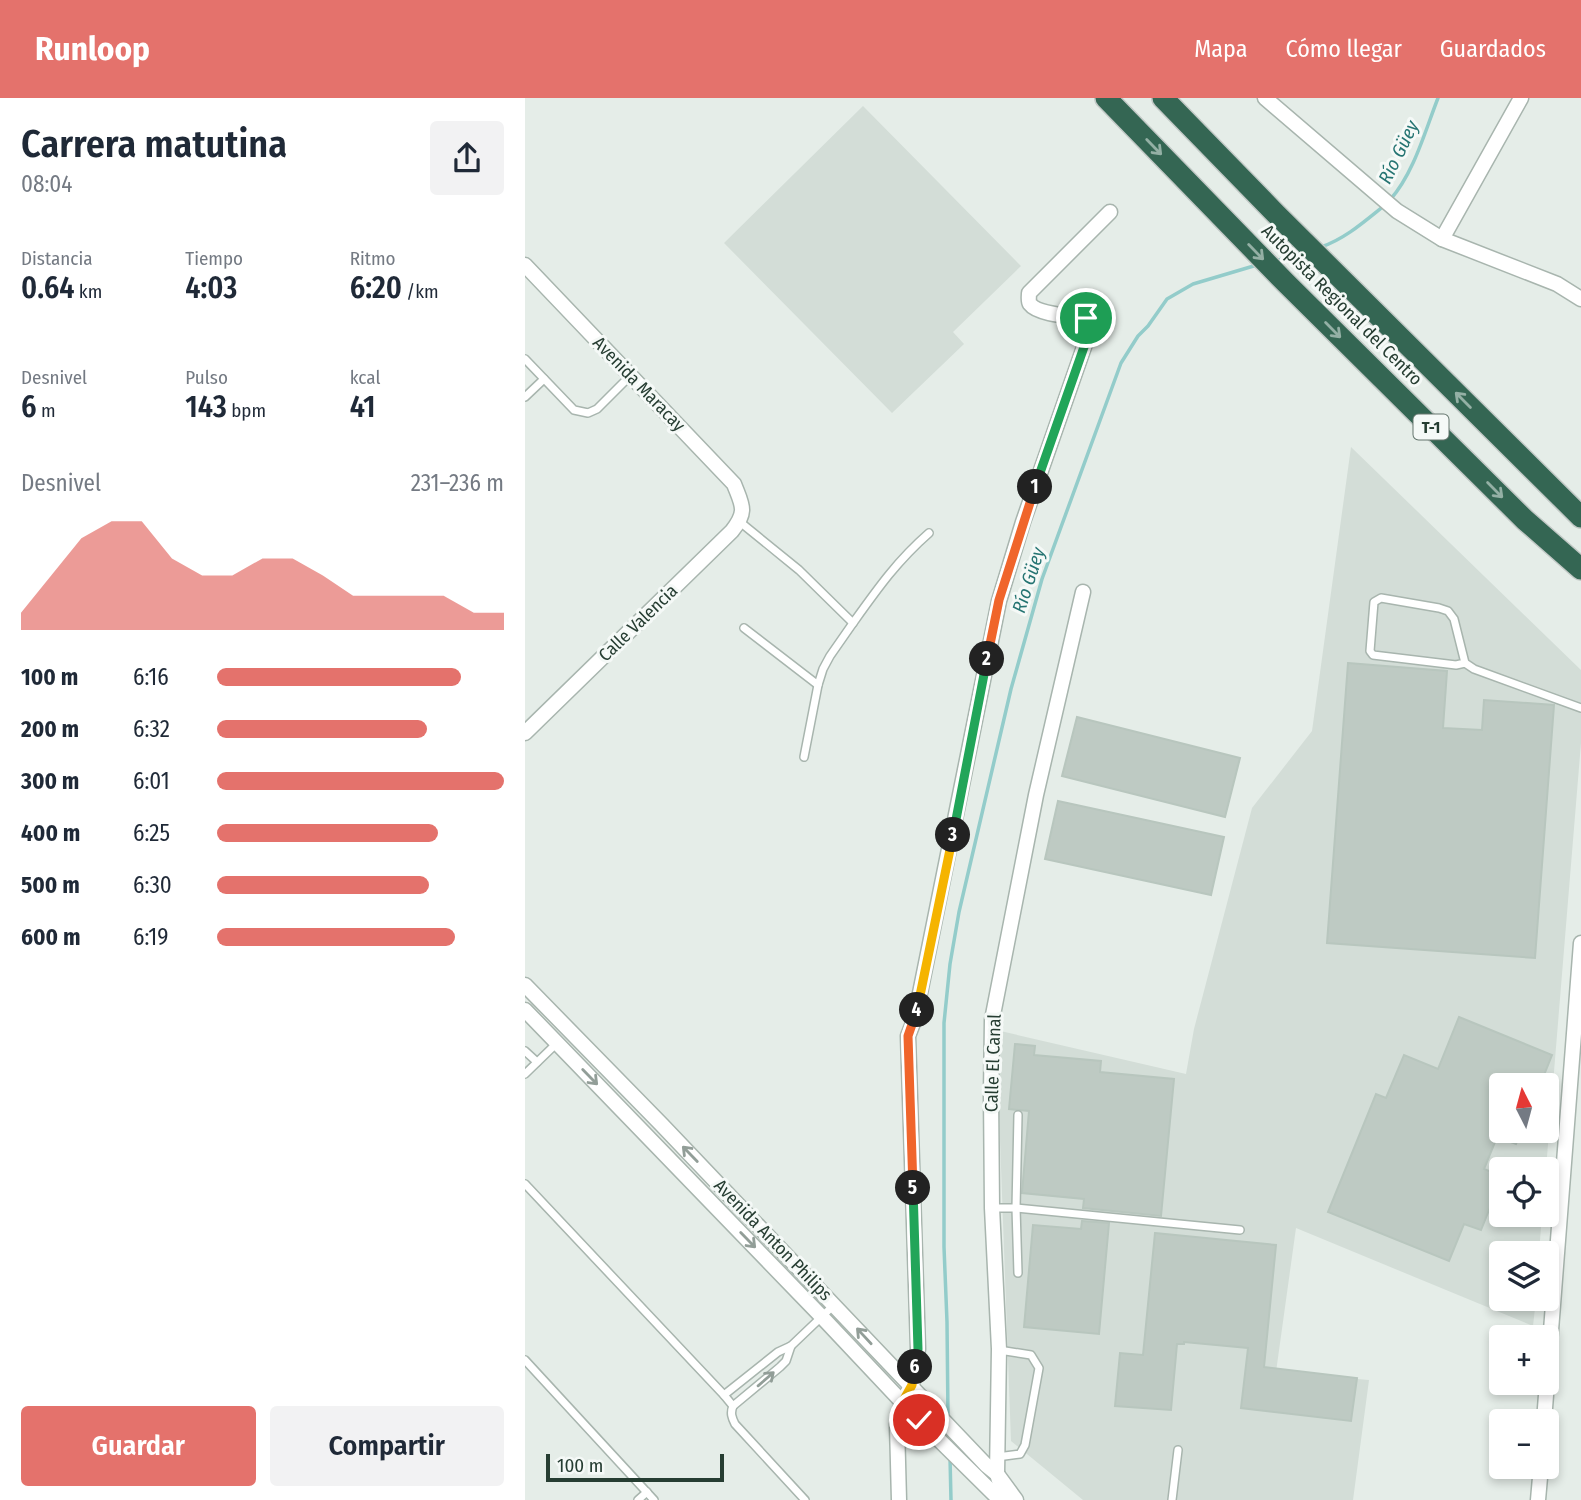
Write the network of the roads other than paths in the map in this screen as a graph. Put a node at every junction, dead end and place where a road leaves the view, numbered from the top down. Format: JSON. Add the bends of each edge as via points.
{"nodes":[{"id":1,"x":1106,"y":98,"type":"edge"},
{"id":2,"x":1163,"y":98,"type":"edge"},
{"id":3,"x":1265,"y":98,"type":"edge"},
{"id":4,"x":1521,"y":98,"type":"edge"},
{"id":5,"x":1110,"y":212,"type":"dead end"},
{"id":6,"x":1442,"y":239,"type":"junction"},
{"id":7,"x":525,"y":265,"type":"edge"},
{"id":8,"x":1581,"y":299,"type":"edge"},
{"id":9,"x":525,"y":359,"type":"edge"},
{"id":10,"x":631,"y":376,"type":"junction"},
{"id":11,"x":544,"y":379,"type":"junction"},
{"id":12,"x":525,"y":397,"type":"edge"},
{"id":13,"x":741,"y":515,"type":"junction"},
{"id":14,"x":1581,"y":517,"type":"edge"},
{"id":15,"x":929,"y":533,"type":"dead end"},
{"id":16,"x":1581,"y":569,"type":"edge"},
{"id":17,"x":1083,"y":592,"type":"dead end"},
{"id":18,"x":853,"y":623,"type":"junction"},
{"id":19,"x":744,"y":628,"type":"dead end"},
{"id":20,"x":1465,"y":663,"type":"junction"},
{"id":21,"x":818,"y":685,"type":"junction"},
{"id":22,"x":1581,"y":708,"type":"edge"},
{"id":23,"x":525,"y":733,"type":"edge"},
{"id":24,"x":804,"y":757,"type":"dead end"},
{"id":25,"x":1581,"y":943,"type":"edge"},
{"id":26,"x":525,"y":985,"type":"edge"},
{"id":27,"x":525,"y":1010,"type":"edge"},
{"id":28,"x":557,"y":1043,"type":"junction"},
{"id":29,"x":525,"y":1051,"type":"edge"},
{"id":30,"x":537,"y":1062,"type":"junction"},
{"id":31,"x":525,"y":1074,"type":"edge"},
{"id":32,"x":1018,"y":1115,"type":"dead end"},
{"id":33,"x":525,"y":1184,"type":"edge"},
{"id":34,"x":992,"y":1208,"type":"junction"},
{"id":35,"x":1016,"y":1208,"type":"junction"},
{"id":36,"x":1240,"y":1230,"type":"dead end"},
{"id":37,"x":1018,"y":1273,"type":"dead end"},
{"id":38,"x":834,"y":1304,"type":"junction"},
{"id":39,"x":821,"y":1317,"type":"junction"},
{"id":40,"x":791,"y":1346,"type":"junction"},
{"id":41,"x":999,"y":1349,"type":"junction"},
{"id":42,"x":525,"y":1360,"type":"edge"},
{"id":43,"x":912,"y":1385,"type":"junction"},
{"id":44,"x":724,"y":1395,"type":"junction"},
{"id":45,"x":902,"y":1403,"type":"junction"},
{"id":46,"x":733,"y":1406,"type":"junction"},
{"id":47,"x":1545,"y":1409,"type":"edge"},
{"id":48,"x":1178,"y":1450,"type":"dead end"},
{"id":49,"x":990,"y":1468,"type":"junction"},
{"id":50,"x":1540,"y":1479,"type":"edge"},
{"id":51,"x":647,"y":1492,"type":"junction"},
{"id":52,"x":638,"y":1500,"type":"edge"},
{"id":53,"x":654,"y":1500,"type":"edge"},
{"id":54,"x":805,"y":1500,"type":"edge"},
{"id":55,"x":899,"y":1500,"type":"edge"},
{"id":56,"x":1002,"y":1500,"type":"edge"},
{"id":57,"x":1016,"y":1500,"type":"edge"},
{"id":58,"x":1172,"y":1500,"type":"edge"},
{"id":59,"x":1538,"y":1500,"type":"edge"}],
"edges":[{"from":1,"to":16,"type":"highway","name":"Autopista Regional del Centro","number":"T-1","one_way":true,"via":[[1525,520]]},
{"from":14,"to":2,"type":"highway","name":"Autopista Regional del Centro","number":"T-1","one_way":true},
{"from":3,"to":6,"type":"street","via":[[1397,211]]},
{"from":4,"to":6,"type":"street"},
{"from":5,"to":43,"type":"street","via":[[1029,293],[1031,306],[1040,312],[1086,318],[1091,327],[999,600],[908,1036],[918,1349]]},
{"from":6,"to":8,"type":"street","via":[[1557,284]]},
{"from":7,"to":10,"type":"street","name":"Avenida Maracay"},
{"from":9,"to":11,"type":"lane"},
{"from":10,"to":11,"type":"lane","via":[[588,413],[574,410]]},
{"from":10,"to":13,"type":"street","name":"Avenida Maracay","via":[[734,484]]},
{"from":11,"to":12,"type":"lane"},
{"from":13,"to":18,"type":"lane"},
{"from":13,"to":23,"type":"street","name":"Calle Valencia","via":[[723,541]]},
{"from":15,"to":18,"type":"lane","via":[[888,574]]},
{"from":17,"to":34,"type":"street","name":"Calle El Canal","via":[[1036,795],[992,1020]]},
{"from":18,"to":21,"type":"lane","via":[[830,656]]},
{"from":19,"to":21,"type":"lane"},
{"from":20,"to":20,"type":"lane","via":[[1373,655],[1374,602],[1381,598],[1448,611]]},
{"from":20,"to":22,"type":"lane"},
{"from":21,"to":24,"type":"lane"},
{"from":25,"to":47,"type":"street"},
{"from":38,"to":26,"type":"street","name":"Avenida Anton Philips","one_way":true},
{"from":27,"to":28,"type":"street","name":"Avenida Anton Philips"},
{"from":28,"to":30,"type":"lane"},
{"from":28,"to":39,"type":"street","name":"Avenida Anton Philips","one_way":true},
{"from":29,"to":30,"type":"lane"},
{"from":30,"to":31,"type":"lane"},
{"from":32,"to":35,"type":"lane"},
{"from":33,"to":44,"type":"lane"},
{"from":34,"to":35,"type":"lane"},
{"from":34,"to":41,"type":"street","name":"Calle El Canal"},
{"from":35,"to":36,"type":"lane"},
{"from":35,"to":37,"type":"lane"},
{"from":38,"to":39,"type":"lane"},
{"from":43,"to":38,"type":"street","name":"Avenida Anton Philips","one_way":true},
{"from":39,"to":40,"type":"lane"},
{"from":39,"to":45,"type":"street","name":"Avenida Anton Philips"},
{"from":40,"to":44,"type":"lane"},
{"from":46,"to":40,"type":"lane","one_way":true,"via":[[781,1367]]},
{"from":41,"to":49,"type":"street","name":"Calle El Canal"},
{"from":41,"to":49,"type":"lane","via":[[1031,1355],[1039,1368],[1025,1445],[1020,1454]]},
{"from":42,"to":51,"type":"lane"},
{"from":43,"to":45,"type":"street"},
{"from":43,"to":49,"type":"street","name":"Avenida Anton Philips"},
{"from":44,"to":46,"type":"lane"},
{"from":45,"to":49,"type":"street","name":"Avenida Anton Philips","via":[[919,1420]]},
{"from":45,"to":55,"type":"street","via":[[897,1425]]},
{"from":46,"to":54,"type":"lane","via":[[735,1424]]},
{"from":48,"to":58,"type":"lane"},
{"from":49,"to":56,"type":"street","name":"Calle El Canal"},
{"from":49,"to":57,"type":"street","name":"Avenida Anton Philips"},
{"from":50,"to":59,"type":"street"},
{"from":51,"to":52,"type":"lane"},
{"from":51,"to":53,"type":"lane"}]}
